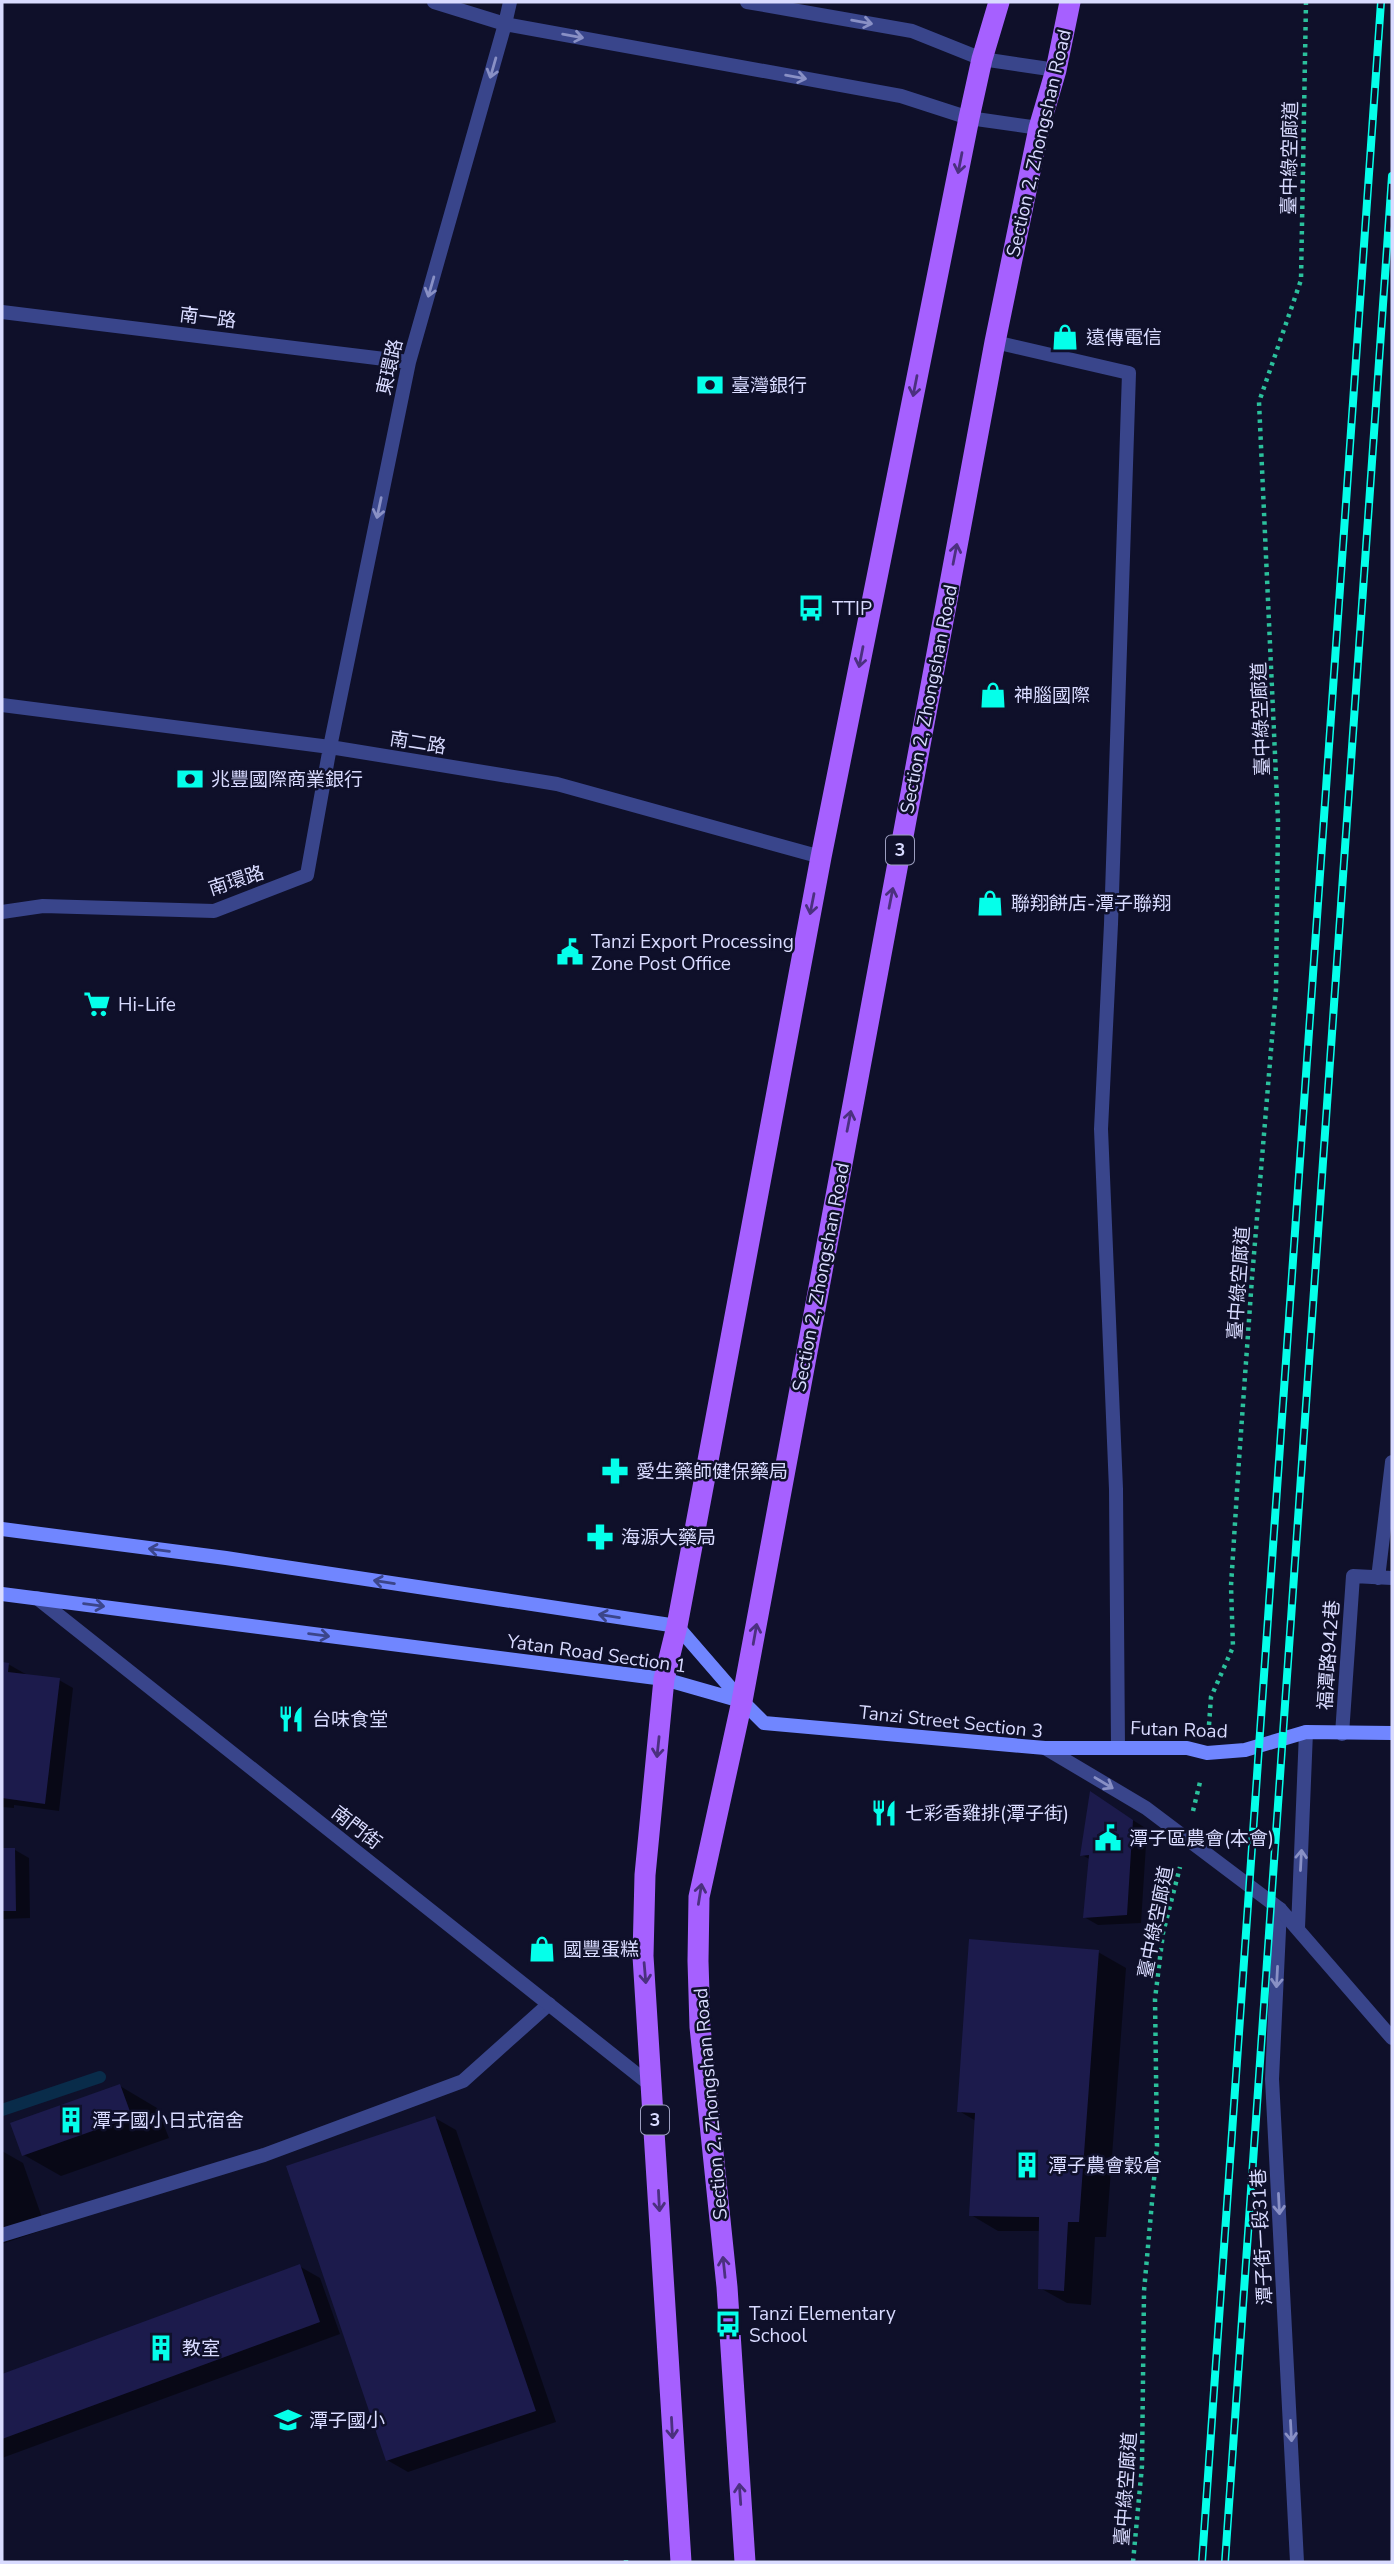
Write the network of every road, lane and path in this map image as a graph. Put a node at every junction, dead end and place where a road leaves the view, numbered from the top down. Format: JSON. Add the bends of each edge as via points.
{"nodes":[{"id":1,"x":434,"y":2,"type":"edge"},
{"id":2,"x":510,"y":2,"type":"edge"},
{"id":3,"x":747,"y":2,"type":"edge"},
{"id":4,"x":999,"y":2,"type":"edge"},
{"id":5,"x":1070,"y":2,"type":"edge"},
{"id":6,"x":1306,"y":2,"type":"edge"},
{"id":7,"x":506,"y":24,"type":"junction"},
{"id":8,"x":982,"y":59,"type":"junction"},
{"id":9,"x":1056,"y":70,"type":"junction"},
{"id":10,"x":969,"y":118,"type":"junction"},
{"id":11,"x":1039,"y":128,"type":"junction"},
{"id":12,"x":2,"y":312,"type":"edge"},
{"id":13,"x":995,"y":342,"type":"junction"},
{"id":14,"x":409,"y":362,"type":"junction"},
{"id":15,"x":2,"y":705,"type":"edge"},
{"id":16,"x":330,"y":747,"type":"junction"},
{"id":17,"x":821,"y":857,"type":"junction"},
{"id":18,"x":2,"y":912,"type":"edge"},
{"id":19,"x":1392,"y":1462,"type":"edge"},
{"id":20,"x":2,"y":1529,"type":"edge"},
{"id":21,"x":1385,"y":1578,"type":"edge"},
{"id":22,"x":2,"y":1594,"type":"edge"},
{"id":23,"x":37,"y":1598,"type":"junction"},
{"id":24,"x":677,"y":1626,"type":"junction"},
{"id":25,"x":664,"y":1679,"type":"junction"},
{"id":26,"x":742,"y":1701,"type":"junction"},
{"id":27,"x":1306,"y":1732,"type":"junction"},
{"id":28,"x":1392,"y":1733,"type":"edge"},
{"id":29,"x":1342,"y":1734,"type":"junction"},
{"id":30,"x":1118,"y":1747,"type":"junction"},
{"id":31,"x":1045,"y":1748,"type":"junction"},
{"id":32,"x":1207,"y":1753,"type":"junction"},
{"id":33,"x":1187,"y":1839,"type":"junction"},
{"id":34,"x":1280,"y":1909,"type":"junction"},
{"id":35,"x":1297,"y":1928,"type":"junction"},
{"id":36,"x":549,"y":2004,"type":"junction"},
{"id":37,"x":1392,"y":2038,"type":"edge"},
{"id":38,"x":653,"y":2087,"type":"junction"},
{"id":39,"x":2,"y":2235,"type":"edge"},
{"id":40,"x":681,"y":2562,"type":"edge"},
{"id":41,"x":745,"y":2562,"type":"edge"},
{"id":42,"x":1133,"y":2562,"type":"edge"},
{"id":43,"x":1297,"y":2562,"type":"edge"}],
"edges":[{"from":1,"to":7,"type":"street"},
{"from":2,"to":7,"type":"street","name":"東環路"},
{"from":3,"to":8,"type":"street","one_way":true,"via":[[912,31]]},
{"from":4,"to":8,"type":"main road","number":"3"},
{"from":5,"to":9,"type":"main road","name":"Section 2, Zhongshan Road","number":"3"},
{"from":6,"to":32,"type":"path","name":"臺中綠空廊道","via":[[1301,280],[1259,402],[1278,821],[1276,990],[1238,1473],[1231,1586],[1233,1647],[1211,1697]]},
{"from":7,"to":10,"type":"street","one_way":true,"via":[[901,96]]},
{"from":7,"to":14,"type":"street","name":"東環路","one_way":true},
{"from":8,"to":9,"type":"street"},
{"from":8,"to":10,"type":"main road","number":"3"},
{"from":9,"to":11,"type":"main road","name":"Section 2, Zhongshan Road","number":"3"},
{"from":10,"to":11,"type":"street"},
{"from":10,"to":17,"type":"main road","number":"3","one_way":true},
{"from":11,"to":13,"type":"main road","name":"Section 2, Zhongshan Road","number":"3"},
{"from":12,"to":14,"type":"street","name":"南一路"},
{"from":26,"to":13,"type":"main road","name":"Section 2, Zhongshan Road","number":"3","one_way":true},
{"from":13,"to":30,"type":"street","via":[[1129,373],[1101,1129],[1116,1489]]},
{"from":14,"to":16,"type":"street","name":"東環路","one_way":true},
{"from":15,"to":16,"type":"street","name":"南二路"},
{"from":16,"to":17,"type":"street","name":"南二路","via":[[558,784]]},
{"from":16,"to":18,"type":"street","name":"南環路","via":[[307,876],[214,911],[43,906]]},
{"from":17,"to":24,"type":"main road","number":"3","one_way":true},
{"from":19,"to":21,"type":"street"},
{"from":24,"to":20,"type":"street","name":"Yatan Road Section 1","one_way":true},
{"from":21,"to":29,"type":"street","name":"福潭路942巷","via":[[1353,1576]]},
{"from":22,"to":23,"type":"street","name":"Yatan Road Section 1"},
{"from":23,"to":25,"type":"street","name":"Yatan Road Section 1","one_way":true},
{"from":23,"to":36,"type":"street","name":"南門街"},
{"from":24,"to":25,"type":"main road","number":"3"},
{"from":24,"to":26,"type":"street","name":"Yatan Road Section 1"},
{"from":25,"to":26,"type":"street","name":"Yatan Road Section 1"},
{"from":25,"to":38,"type":"main road","number":"3","one_way":true,"via":[[645,1875],[643,1956]]},
{"from":26,"to":31,"type":"street","name":"Tanzi Street Section 3","via":[[764,1723]]},
{"from":41,"to":26,"type":"main road","name":"Section 2, Zhongshan Road","number":"3","one_way":true,"via":[[698,1961],[699,1897]]},
{"from":27,"to":29,"type":"street","name":"Futan Road"},
{"from":27,"to":32,"type":"street","name":"Futan Road","via":[[1245,1750]]},
{"from":35,"to":27,"type":"street","one_way":true},
{"from":28,"to":29,"type":"street","name":"Futan Road"},
{"from":30,"to":31,"type":"street","name":"Futan Road"},
{"from":30,"to":32,"type":"street","name":"Futan Road","via":[[1187,1748]]},
{"from":31,"to":33,"type":"street","name":"Tanzi Street Section 3","one_way":true,"via":[[1146,1808]]},
{"from":32,"to":33,"type":"path","name":"臺中綠空廊道"},
{"from":33,"to":34,"type":"street","name":"Tanzi Street Section 3"},
{"from":33,"to":42,"type":"path","name":"臺中綠空廊道","via":[[1163,1933],[1155,1999],[1157,2146],[1144,2291],[1142,2466]]},
{"from":34,"to":35,"type":"street","name":"Tanzi Street Section 3"},
{"from":34,"to":43,"type":"street","name":"潭子街一段31巷","one_way":true,"via":[[1272,2079]]},
{"from":35,"to":37,"type":"street","name":"Tanzi Street Section 3"},
{"from":36,"to":38,"type":"street","name":"南門街"},
{"from":36,"to":39,"type":"street","via":[[463,2081],[264,2155]]},
{"from":38,"to":40,"type":"main road","number":"3","one_way":true}]}
